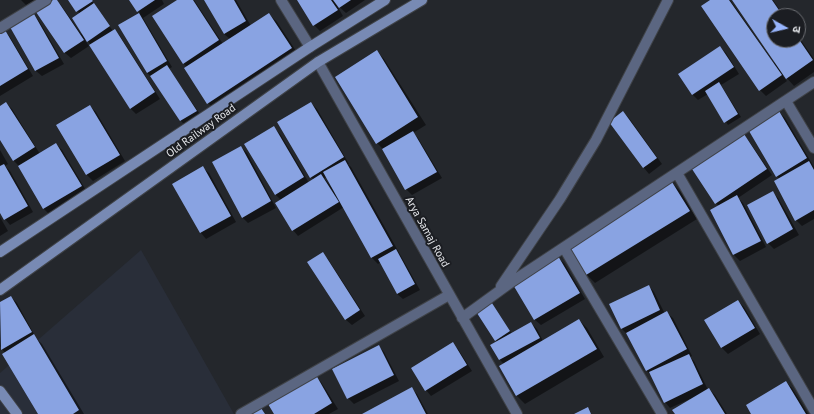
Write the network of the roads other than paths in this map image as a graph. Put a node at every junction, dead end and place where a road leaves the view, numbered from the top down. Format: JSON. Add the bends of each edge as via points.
{"nodes":[{"id":1,"x":46,"y":0,"type":"edge"},
{"id":2,"x":281,"y":0,"type":"edge"},
{"id":3,"x":384,"y":0,"type":"edge"},
{"id":4,"x":422,"y":0,"type":"edge"},
{"id":5,"x":668,"y":0,"type":"edge"},
{"id":6,"x":0,"y":28,"type":"edge"},
{"id":7,"x":310,"y":47,"type":"junction"},
{"id":8,"x":318,"y":62,"type":"junction"},
{"id":9,"x":814,"y":82,"type":"edge"},
{"id":10,"x":786,"y":101,"type":"junction"},
{"id":11,"x":814,"y":148,"type":"edge"},
{"id":12,"x":677,"y":172,"type":"junction"},
{"id":13,"x":564,"y":248,"type":"junction"},
{"id":14,"x":0,"y":252,"type":"edge"},
{"id":15,"x":0,"y":290,"type":"edge"},
{"id":16,"x":496,"y":293,"type":"junction"},
{"id":17,"x":449,"y":295,"type":"junction"},
{"id":18,"x":462,"y":318,"type":"junction"},
{"id":19,"x":0,"y":391,"type":"edge"},
{"id":20,"x":814,"y":410,"type":"edge"},
{"id":21,"x":17,"y":414,"type":"edge"},
{"id":22,"x":242,"y":414,"type":"edge"},
{"id":23,"x":517,"y":414,"type":"edge"},
{"id":24,"x":662,"y":414,"type":"edge"}],
"edges":[{"from":1,"to":6,"type":"street"},
{"from":2,"to":7,"type":"street"},
{"from":3,"to":7,"type":"main road","name":"Old Railway Road"},
{"from":4,"to":8,"type":"main road","name":"Old Railway Road"},
{"from":5,"to":16,"type":"street","via":[[596,140],[560,199]]},
{"from":7,"to":14,"type":"main road","name":"Old Railway Road"},
{"from":8,"to":15,"type":"main road","name":"Old Railway Road"},
{"from":8,"to":17,"type":"street","name":"Arya Samaj Road"},
{"from":9,"to":10,"type":"street"},
{"from":10,"to":11,"type":"street"},
{"from":10,"to":12,"type":"street"},
{"from":12,"to":13,"type":"street"},
{"from":12,"to":20,"type":"street"},
{"from":13,"to":16,"type":"street"},
{"from":13,"to":24,"type":"street"},
{"from":16,"to":18,"type":"street"},
{"from":17,"to":18,"type":"street","name":"Arya Samaj Road"},
{"from":17,"to":22,"type":"street"},
{"from":18,"to":23,"type":"street","name":"Arya Samaj Road"},
{"from":19,"to":21,"type":"main road"}]}
